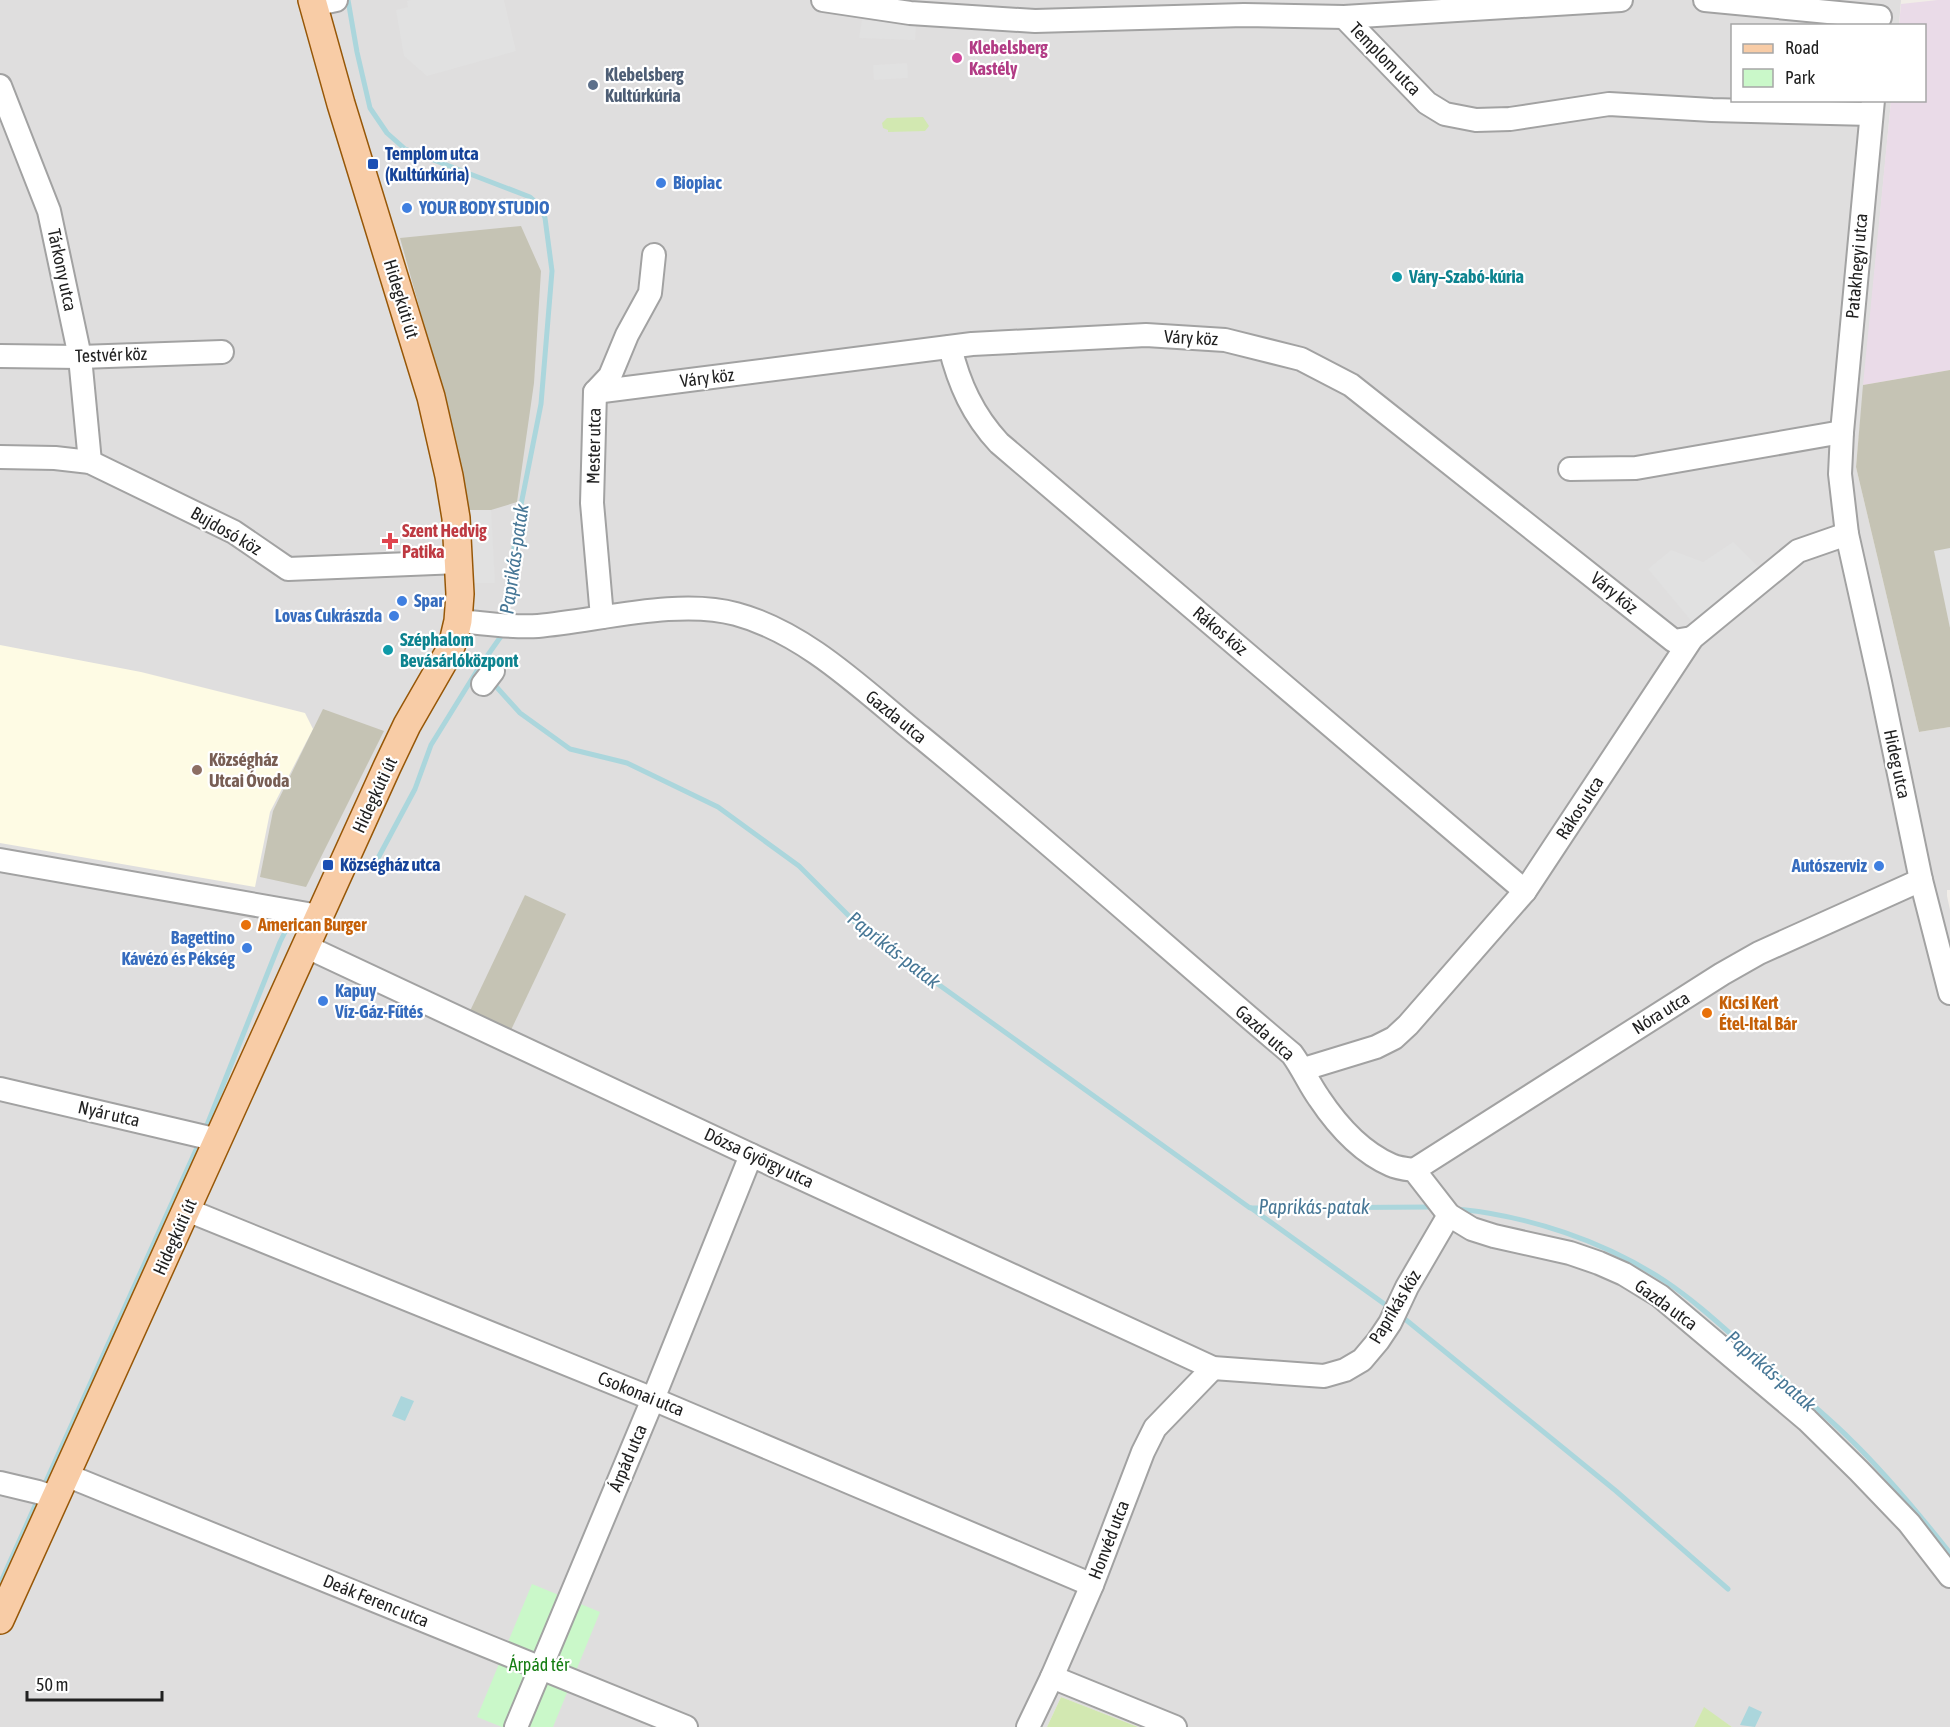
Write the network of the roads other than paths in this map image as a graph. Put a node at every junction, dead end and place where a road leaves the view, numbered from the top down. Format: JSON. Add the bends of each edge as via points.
{"nodes":[{"id":1,"x":822,"y":0,"type":"edge"},
{"id":2,"x":1621,"y":0,"type":"edge"},
{"id":3,"x":1705,"y":0,"type":"edge"},
{"id":4,"x":323,"y":2,"type":"edge"},
{"id":5,"x":961,"y":9,"type":"edge"},
{"id":6,"x":1881,"y":14,"type":"edge"},
{"id":7,"x":1344,"y":17,"type":"junction"},
{"id":8,"x":0,"y":86,"type":"edge"},
{"id":9,"x":1872,"y":107,"type":"edge"},
{"id":10,"x":654,"y":255,"type":"dead end"},
{"id":11,"x":950,"y":347,"type":"junction"},
{"id":12,"x":222,"y":352,"type":"dead end"},
{"id":13,"x":0,"y":356,"type":"edge"},
{"id":14,"x":80,"y":357,"type":"junction"},
{"id":15,"x":595,"y":392,"type":"junction"},
{"id":16,"x":1842,"y":432,"type":"junction"},
{"id":17,"x":0,"y":457,"type":"edge"},
{"id":18,"x":90,"y":462,"type":"junction"},
{"id":19,"x":1570,"y":469,"type":"dead end"},
{"id":20,"x":1847,"y":534,"type":"junction"},
{"id":21,"x":459,"y":562,"type":"junction"},
{"id":22,"x":602,"y":617,"type":"junction"},
{"id":23,"x":458,"y":621,"type":"junction"},
{"id":24,"x":1692,"y":638,"type":"junction"},
{"id":25,"x":0,"y":860,"type":"edge"},
{"id":26,"x":1921,"y":880,"type":"junction"},
{"id":27,"x":1525,"y":891,"type":"junction"},
{"id":28,"x":319,"y":916,"type":"junction"},
{"id":29,"x":305,"y":946,"type":"junction"},
{"id":30,"x":1950,"y":993,"type":"edge"},
{"id":31,"x":1304,"y":1069,"type":"junction"},
{"id":32,"x":0,"y":1089,"type":"edge"},
{"id":33,"x":209,"y":1137,"type":"junction"},
{"id":34,"x":751,"y":1155,"type":"junction"},
{"id":35,"x":1414,"y":1170,"type":"junction"},
{"id":36,"x":1443,"y":1208,"type":"junction"},
{"id":37,"x":187,"y":1210,"type":"junction"},
{"id":38,"x":1213,"y":1368,"type":"junction"},
{"id":39,"x":654,"y":1399,"type":"junction"},
{"id":40,"x":0,"y":1483,"type":"edge"},
{"id":41,"x":52,"y":1490,"type":"junction"},
{"id":42,"x":1950,"y":1576,"type":"edge"},
{"id":43,"x":1092,"y":1585,"type":"junction"},
{"id":44,"x":0,"y":1620,"type":"edge"},
{"id":45,"x":540,"y":1668,"type":"junction"},
{"id":46,"x":1052,"y":1677,"type":"junction"},
{"id":47,"x":516,"y":1727,"type":"edge"},
{"id":48,"x":686,"y":1727,"type":"edge"},
{"id":49,"x":1028,"y":1727,"type":"edge"},
{"id":50,"x":1175,"y":1727,"type":"edge"}],
"edges":[{"from":1,"to":5,"type":"street","name":"Templom utca","via":[[910,13]]},
{"from":2,"to":7,"type":"street"},
{"from":3,"to":6,"type":"street"},
{"from":4,"to":21,"type":"main road","name":"Hidegkúti út","via":[[341,104],[431,397],[449,476]]},
{"from":5,"to":7,"type":"street","name":"Templom utca","via":[[1035,21],[1244,15]]},
{"from":7,"to":9,"type":"street","name":"Templom utca","via":[[1427,103],[1445,114],[1476,120],[1510,119],[1609,104],[1712,110]]},
{"from":8,"to":14,"type":"street","name":"Tárkony utca","via":[[49,211]]},
{"from":9,"to":16,"type":"street","name":"Patakhegyi utca"},
{"from":10,"to":15,"type":"street","name":"Mester utca","via":[[650,293],[610,376]]},
{"from":11,"to":15,"type":"street","name":"Váry köz"},
{"from":11,"to":24,"type":"street","name":"Váry köz","via":[[1146,335],[1225,340],[1301,359],[1351,385],[1674,641]]},
{"from":11,"to":27,"type":"street","name":"Rákos köz","via":[[966,396],[982,425],[999,443]]},
{"from":12,"to":14,"type":"street","name":"Testvér köz"},
{"from":13,"to":14,"type":"street","name":"Testvér köz"},
{"from":14,"to":18,"type":"street","name":"Tárkony utca"},
{"from":15,"to":22,"type":"street","name":"Mester utca","via":[[592,503]]},
{"from":16,"to":19,"type":"street","via":[[1636,468]]},
{"from":16,"to":20,"type":"street","name":"Patakhegyi utca","via":[[1840,474]]},
{"from":17,"to":18,"type":"street","name":"Bujdosó köz"},
{"from":18,"to":21,"type":"street","name":"Bujdosó köz","via":[[234,532],[288,568]]},
{"from":20,"to":24,"type":"street","name":"Rákos utca","via":[[1798,551]]},
{"from":20,"to":26,"type":"street","name":"Hideg utca"},
{"from":21,"to":23,"type":"main road","name":"Hidegkúti út"},
{"from":22,"to":23,"type":"street","name":"Gazda utca","via":[[537,626]]},
{"from":22,"to":31,"type":"street","name":"Gazda utca","via":[[697,609],[733,613],[764,623],[805,646],[992,795],[1292,1054]]},
{"from":23,"to":28,"type":"main road","name":"Hidegkúti út","via":[[449,652],[407,725]]},
{"from":24,"to":27,"type":"street","name":"Rákos utca"},
{"from":25,"to":28,"type":"street"},
{"from":26,"to":30,"type":"street","name":"Hideg utca"},
{"from":26,"to":35,"type":"street","name":"Nóra utca","via":[[1759,953],[1722,974]]},
{"from":27,"to":31,"type":"street","name":"Rákos utca","via":[[1394,1038]]},
{"from":28,"to":29,"type":"main road","name":"Hidegkúti út"},
{"from":29,"to":33,"type":"main road","name":"Hidegkúti út"},
{"from":29,"to":34,"type":"street","name":"Dózsa György utca"},
{"from":31,"to":35,"type":"street","name":"Gazda utca","via":[[1318,1097],[1344,1131],[1372,1155],[1392,1166]]},
{"from":32,"to":33,"type":"street","name":"Nyár utca"},
{"from":33,"to":37,"type":"main road","name":"Hidegkúti út"},
{"from":34,"to":38,"type":"street","name":"Dózsa György utca"},
{"from":34,"to":39,"type":"street","name":"Árpád utca"},
{"from":35,"to":36,"type":"street","name":"Gazda utca"},
{"from":36,"to":38,"type":"street","name":"Paprikás köz","via":[[1390,1323],[1362,1360],[1324,1376]]},
{"from":36,"to":42,"type":"street","name":"Gazda utca","via":[[1472,1229],[1599,1263],[1660,1296],[1807,1420],[1909,1523]]},
{"from":37,"to":39,"type":"street","name":"Csokonai utca"},
{"from":37,"to":41,"type":"main road","name":"Hidegkúti út"},
{"from":38,"to":43,"type":"street","name":"Honvéd utca","via":[[1155,1428]]},
{"from":39,"to":43,"type":"street","name":"Csokonai utca"},
{"from":39,"to":45,"type":"street","name":"Árpád utca"},
{"from":40,"to":41,"type":"street","name":"Deák Ferenc utca"},
{"from":41,"to":44,"type":"main road","name":"Hidegkúti út"},
{"from":41,"to":45,"type":"street","name":"Deák Ferenc utca"},
{"from":43,"to":46,"type":"street","name":"Honvéd utca"},
{"from":45,"to":47,"type":"street","name":"Árpád utca"},
{"from":45,"to":48,"type":"street","name":"Deák Ferenc utca"},
{"from":46,"to":49,"type":"street","name":"Honvéd utca"},
{"from":46,"to":50,"type":"street"}]}
